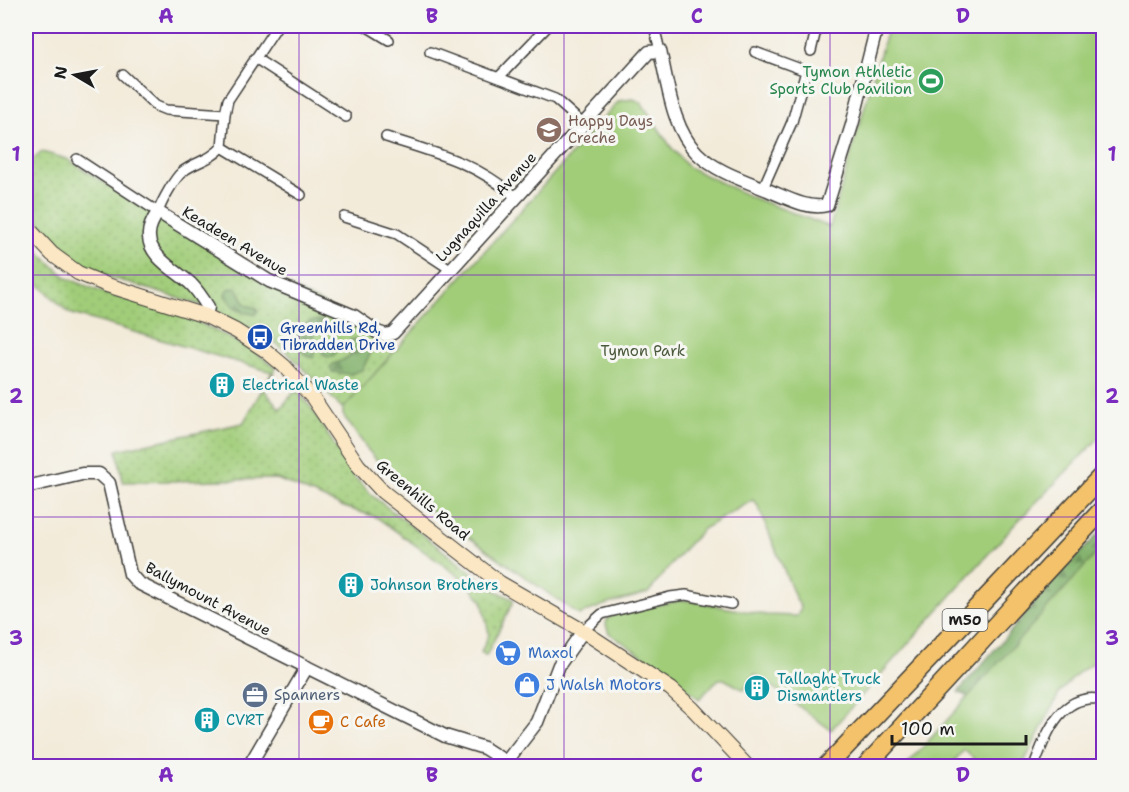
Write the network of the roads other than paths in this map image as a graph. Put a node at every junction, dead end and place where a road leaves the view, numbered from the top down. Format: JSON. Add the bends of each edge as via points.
{"nodes":[{"id":1,"x":277,"y":26,"type":"edge"},
{"id":2,"x":366,"y":26,"type":"edge"},
{"id":3,"x":548,"y":26,"type":"edge"},
{"id":4,"x":654,"y":26,"type":"edge"},
{"id":5,"x":817,"y":26,"type":"edge"},
{"id":6,"x":877,"y":26,"type":"edge"},
{"id":7,"x":389,"y":40,"type":"dead end"},
{"id":8,"x":660,"y":51,"type":"junction"},
{"id":9,"x":811,"y":51,"type":"dead end"},
{"id":10,"x":430,"y":52,"type":"dead end"},
{"id":11,"x":755,"y":52,"type":"dead end"},
{"id":12,"x":255,"y":58,"type":"junction"},
{"id":13,"x":123,"y":75,"type":"dead end"},
{"id":14,"x":499,"y":77,"type":"junction"},
{"id":15,"x":225,"y":114,"type":"junction"},
{"id":16,"x":346,"y":117,"type":"dead end"},
{"id":17,"x":583,"y":124,"type":"junction"},
{"id":18,"x":386,"y":137,"type":"dead end"},
{"id":19,"x":222,"y":147,"type":"junction"},
{"id":20,"x":76,"y":159,"type":"dead end"},
{"id":21,"x":763,"y":188,"type":"junction"},
{"id":22,"x":301,"y":195,"type":"dead end"},
{"id":23,"x":516,"y":197,"type":"junction"},
{"id":24,"x":158,"y":212,"type":"junction"},
{"id":25,"x":344,"y":217,"type":"dead end"},
{"id":26,"x":26,"y":226,"type":"edge"},
{"id":27,"x":450,"y":269,"type":"junction"},
{"id":28,"x":206,"y":316,"type":"junction"},
{"id":29,"x":386,"y":335,"type":"joint"},
{"id":30,"x":1104,"y":474,"type":"edge"},
{"id":31,"x":26,"y":487,"type":"edge"},
{"id":32,"x":1104,"y":508,"type":"edge"},
{"id":33,"x":731,"y":604,"type":"dead end"},
{"id":34,"x":584,"y":631,"type":"junction"},
{"id":35,"x":307,"y":667,"type":"junction"},
{"id":36,"x":1104,"y":700,"type":"edge"},
{"id":37,"x":249,"y":766,"type":"edge"},
{"id":38,"x":747,"y":766,"type":"edge"},
{"id":39,"x":827,"y":766,"type":"edge"},
{"id":40,"x":866,"y":766,"type":"edge"},
{"id":41,"x":1034,"y":766,"type":"edge"}],
"edges":[{"from":1,"to":12,"type":"street"},
{"from":2,"to":7,"type":"street"},
{"from":3,"to":14,"type":"street"},
{"from":4,"to":8,"type":"street"},
{"from":5,"to":9,"type":"street"},
{"from":6,"to":21,"type":"street","via":[[827,205],[801,203]]},
{"from":8,"to":17,"type":"street","name":"Lugnaquilla Avenue","via":[[649,52]]},
{"from":8,"to":21,"type":"street","via":[[677,121],[692,147],[718,169]]},
{"from":10,"to":14,"type":"street"},
{"from":11,"to":21,"type":"street","via":[[806,71],[792,122]]},
{"from":12,"to":15,"type":"street","via":[[228,100]]},
{"from":12,"to":16,"type":"street"},
{"from":13,"to":15,"type":"street","via":[[156,106],[166,110]]},
{"from":14,"to":17,"type":"street","via":[[555,99]]},
{"from":15,"to":19,"type":"street"},
{"from":17,"to":23,"type":"street","name":"Lugnaquilla Avenue"},
{"from":18,"to":23,"type":"street","via":[[458,160],[481,171]]},
{"from":19,"to":22,"type":"street"},
{"from":19,"to":24,"type":"street","via":[[214,156],[182,172]]},
{"from":20,"to":24,"type":"street","name":"Keadeen Avenue"},
{"from":23,"to":27,"type":"street","name":"Lugnaquilla Avenue"},
{"from":24,"to":28,"type":"street","via":[[149,234],[150,244],[160,259],[193,285],[208,307]]},
{"from":24,"to":29,"type":"street","name":"Keadeen Avenue","via":[[269,281],[354,316]]},
{"from":25,"to":27,"type":"street","via":[[397,234]]},
{"from":26,"to":28,"type":"main road","name":"Greenhills Road","via":[[52,254],[78,273]]},
{"from":27,"to":29,"type":"street","name":"Lugnaquilla Avenue","via":[[393,333]]},
{"from":28,"to":34,"type":"main road","name":"Greenhills Road","via":[[236,331],[284,366],[313,398],[358,465],[399,505],[500,583]]},
{"from":30,"to":39,"type":"highway","number":"M50"},
{"from":31,"to":35,"type":"street","name":"Ballymount Avenue","via":[[99,474],[109,483],[130,574],[138,583]]},
{"from":32,"to":40,"type":"highway","number":"M50"},
{"from":33,"to":34,"type":"street","via":[[670,597],[602,614]]},
{"from":34,"to":35,"type":"street","via":[[559,665],[537,723],[506,762],[484,748],[445,736]]},
{"from":34,"to":38,"type":"main road","name":"Greenhills Road","via":[[671,689]]},
{"from":35,"to":37,"type":"street"},
{"from":36,"to":41,"type":"street","via":[[1089,698],[1072,704],[1050,729]]}]}
